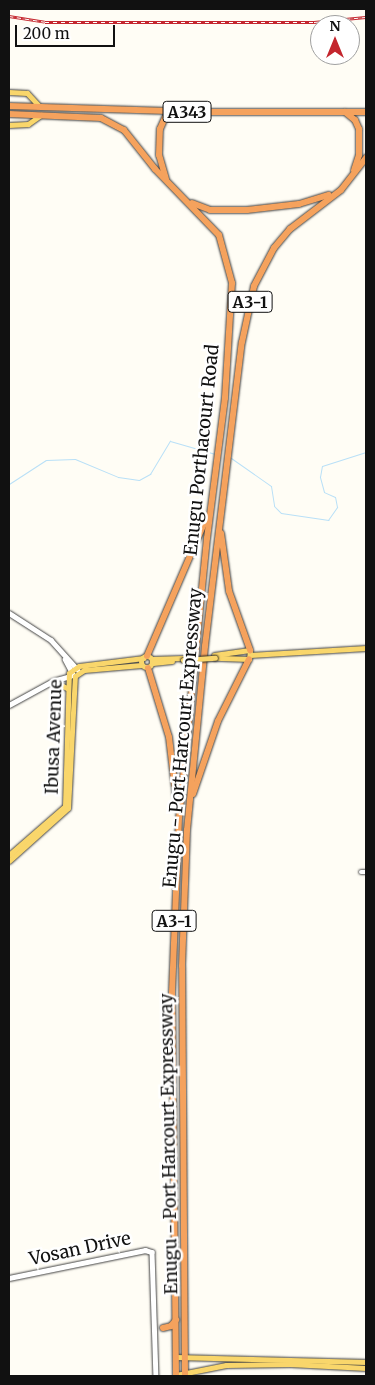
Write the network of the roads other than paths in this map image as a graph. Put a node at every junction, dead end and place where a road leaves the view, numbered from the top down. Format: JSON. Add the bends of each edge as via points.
{"nodes":[{"id":1,"x":9,"y":92,"type":"edge"},
{"id":2,"x":35,"y":104,"type":"junction"},
{"id":3,"x":9,"y":106,"type":"edge"},
{"id":4,"x":183,"y":112,"type":"junction"},
{"id":5,"x":345,"y":112,"type":"junction"},
{"id":6,"x":366,"y":112,"type":"edge"},
{"id":7,"x":9,"y":114,"type":"edge"},
{"id":8,"x":26,"y":114,"type":"junction"},
{"id":9,"x":41,"y":115,"type":"junction"},
{"id":10,"x":9,"y":125,"type":"edge"},
{"id":11,"x":19,"y":125,"type":"junction"},
{"id":12,"x":366,"y":158,"type":"edge"},
{"id":13,"x":352,"y":175,"type":"junction"},
{"id":14,"x":166,"y":179,"type":"junction"},
{"id":15,"x":341,"y":190,"type":"junction"},
{"id":16,"x":183,"y":197,"type":"junction"},
{"id":17,"x":210,"y":504,"type":"junction"},
{"id":18,"x":219,"y":524,"type":"junction"},
{"id":19,"x":9,"y":613,"type":"edge"},
{"id":20,"x":366,"y":648,"type":"edge"},
{"id":21,"x":250,"y":654,"type":"junction"},
{"id":22,"x":214,"y":657,"type":"junction"},
{"id":23,"x":65,"y":658,"type":"junction"},
{"id":24,"x":148,"y":661,"type":"junction"},
{"id":25,"x":69,"y":673,"type":"junction"},
{"id":26,"x":76,"y":673,"type":"junction"},
{"id":27,"x":53,"y":681,"type":"junction"},
{"id":28,"x":67,"y":688,"type":"junction"},
{"id":29,"x":9,"y":705,"type":"edge"},
{"id":30,"x":189,"y":807,"type":"junction"},
{"id":31,"x":65,"y":810,"type":"junction"},
{"id":32,"x":179,"y":818,"type":"junction"},
{"id":33,"x":9,"y":855,"type":"edge"},
{"id":34,"x":9,"y":861,"type":"edge"},
{"id":35,"x":9,"y":1278,"type":"edge"},
{"id":36,"x":176,"y":1320,"type":"junction"},
{"id":37,"x":162,"y":1328,"type":"dead end"},
{"id":38,"x":176,"y":1357,"type":"junction"},
{"id":39,"x":185,"y":1357,"type":"junction"},
{"id":40,"x":366,"y":1362,"type":"edge"},
{"id":41,"x":366,"y":1368,"type":"edge"},
{"id":42,"x":156,"y":1376,"type":"edge"},
{"id":43,"x":176,"y":1376,"type":"edge"},
{"id":44,"x":186,"y":1376,"type":"edge"}],
"edges":[{"from":1,"to":2,"type":"main road","via":[[28,93]]},
{"from":2,"to":3,"type":"highway","number":"A343"},
{"from":2,"to":4,"type":"highway","number":"A343"},
{"from":4,"to":5,"type":"highway","number":"A343"},
{"from":4,"to":14,"type":"highway","number":"A343","via":[[168,115],[160,129],[159,155]]},
{"from":5,"to":6,"type":"highway","number":"A343"},
{"from":5,"to":13,"type":"highway","via":[[356,122],[360,135]]},
{"from":7,"to":8,"type":"highway","number":"A343"},
{"from":8,"to":9,"type":"highway","number":"A343"},
{"from":8,"to":11,"type":"main road"},
{"from":9,"to":11,"type":"main road","via":[[31,123]]},
{"from":9,"to":14,"type":"highway","number":"A343","via":[[80,115],[113,122]]},
{"from":10,"to":11,"type":"main road"},
{"from":12,"to":13,"type":"highway","name":"Enugu - Port Harcourt Expressway"},
{"from":13,"to":15,"type":"highway","name":"Enugu - Port Harcourt Expressway"},
{"from":14,"to":16,"type":"highway","name":"Enugu Porthacourt Road","number":"A343"},
{"from":15,"to":16,"type":"highway","number":"A343","via":[[314,201],[226,211],[204,208]]},
{"from":15,"to":18,"type":"highway","name":"Enugu - Port Harcourt Expressway","number":"A3-1","via":[[283,236],[254,286],[242,342]]},
{"from":16,"to":17,"type":"highway","name":"Enugu Porthacourt Road","number":"A3-1","via":[[219,235],[232,283],[230,338]]},
{"from":17,"to":24,"type":"highway","via":[[195,549]]},
{"from":17,"to":32,"type":"highway","name":"Enugu Porthacourt Road","number":"A3-1"},
{"from":18,"to":21,"type":"highway","via":[[229,591]]},
{"from":18,"to":30,"type":"highway","name":"Enugu - Port Harcourt Expressway","number":"A3-1"},
{"from":19,"to":23,"type":"street","via":[[51,640]]},
{"from":20,"to":21,"type":"main road"},
{"from":21,"to":22,"type":"main road"},
{"from":21,"to":22,"type":"main road"},
{"from":21,"to":30,"type":"highway","via":[[218,721]]},
{"from":22,"to":24,"type":"main road","bridge":true},
{"from":23,"to":25,"type":"street"},
{"from":23,"to":26,"type":"street"},
{"from":24,"to":26,"type":"main road"},
{"from":24,"to":32,"type":"highway","via":[[169,737]]},
{"from":25,"to":26,"type":"main road","name":"Ibusa Avenue"},
{"from":25,"to":26,"type":"street"},
{"from":25,"to":27,"type":"street"},
{"from":25,"to":28,"type":"main road","name":"Ibusa Avenue"},
{"from":26,"to":31,"type":"main road","name":"Ibusa Avenue"},
{"from":27,"to":28,"type":"main road"},
{"from":27,"to":29,"type":"street"},
{"from":28,"to":31,"type":"main road","name":"Ibusa Avenue"},
{"from":30,"to":39,"type":"highway","name":"Enugu - Port Harcourt Expressway","number":"A3-1","via":[[182,966]]},
{"from":31,"to":33,"type":"main road"},
{"from":31,"to":34,"type":"main road"},
{"from":32,"to":36,"type":"highway","name":"Enugu Porthacourt Road","number":"A3-1","via":[[172,994]]},
{"from":35,"to":42,"type":"street","name":"Vosan Drive","via":[[145,1250],[152,1252]]},
{"from":36,"to":37,"type":"highway","via":[[171,1326]]},
{"from":36,"to":38,"type":"highway","name":"Enugu Porthacourt Road","number":"A3-1"},
{"from":38,"to":39,"type":"main road"},
{"from":38,"to":43,"type":"highway","name":"Enugu Porthacourt Road","number":"A3-1"},
{"from":39,"to":40,"type":"main road"},
{"from":39,"to":44,"type":"highway","name":"Enugu - Port Harcourt Expressway","number":"A3-1"},
{"from":41,"to":44,"type":"main road","via":[[235,1365]]},
{"from":43,"to":44,"type":"main road"}]}
